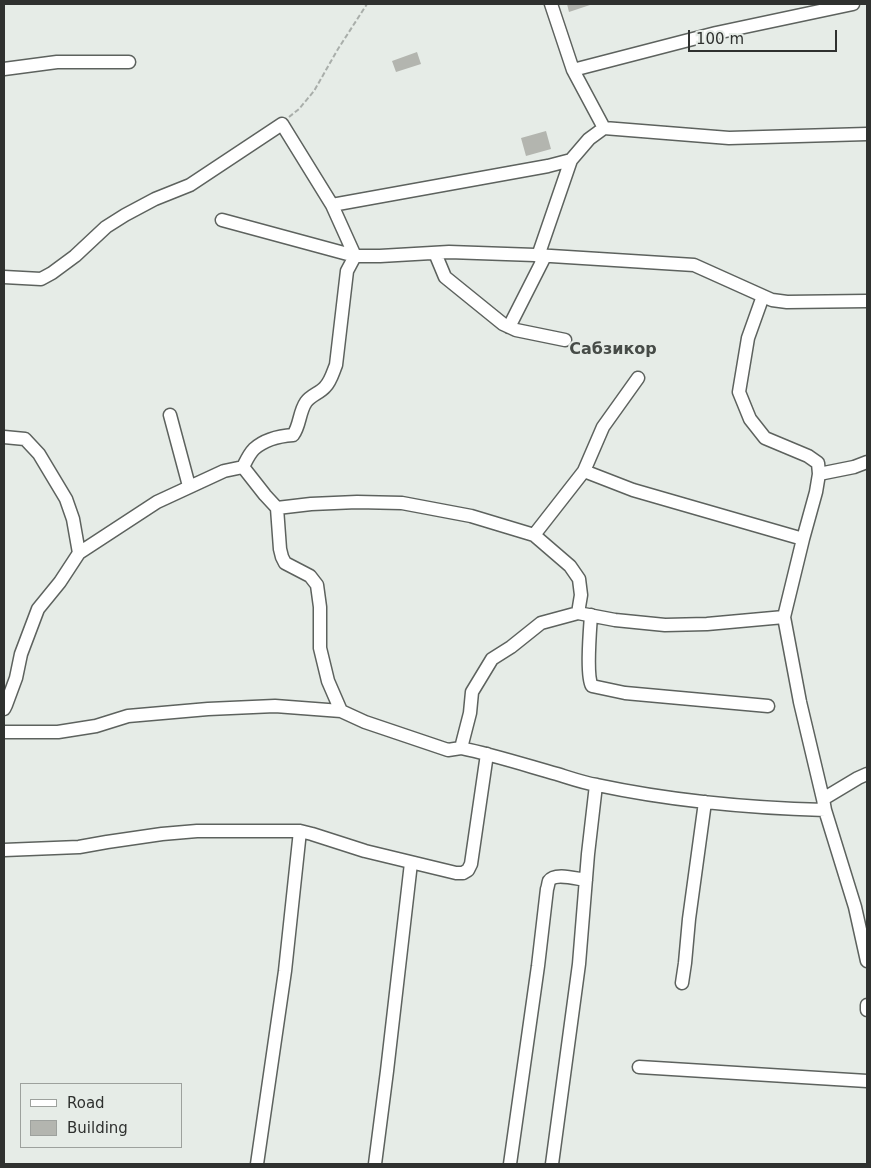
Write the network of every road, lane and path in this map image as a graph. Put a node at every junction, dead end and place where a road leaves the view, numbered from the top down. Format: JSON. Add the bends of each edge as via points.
{"nodes":[{"id":1,"x":367,"y":4,"type":"edge"},
{"id":2,"x":551,"y":4,"type":"edge"},
{"id":3,"x":853,"y":4,"type":"edge"},
{"id":4,"x":129,"y":62,"type":"dead end"},
{"id":5,"x":4,"y":69,"type":"edge"},
{"id":6,"x":573,"y":70,"type":"junction"},
{"id":7,"x":282,"y":124,"type":"junction"},
{"id":8,"x":604,"y":128,"type":"junction"},
{"id":9,"x":867,"y":134,"type":"edge"},
{"id":10,"x":571,"y":160,"type":"junction"},
{"id":11,"x":332,"y":205,"type":"junction"},
{"id":12,"x":222,"y":220,"type":"dead end"},
{"id":13,"x":435,"y":253,"type":"junction"},
{"id":14,"x":354,"y":256,"type":"junction"},
{"id":15,"x":542,"y":256,"type":"junction"},
{"id":16,"x":4,"y":277,"type":"edge"},
{"id":17,"x":763,"y":296,"type":"junction"},
{"id":18,"x":867,"y":301,"type":"edge"},
{"id":19,"x":509,"y":327,"type":"junction"},
{"id":20,"x":565,"y":340,"type":"dead end"},
{"id":21,"x":638,"y":378,"type":"dead end"},
{"id":22,"x":170,"y":415,"type":"dead end"},
{"id":23,"x":4,"y":437,"type":"edge"},
{"id":24,"x":867,"y":462,"type":"edge"},
{"id":25,"x":243,"y":467,"type":"junction"},
{"id":26,"x":584,"y":471,"type":"junction"},
{"id":27,"x":819,"y":474,"type":"junction"},
{"id":28,"x":189,"y":486,"type":"junction"},
{"id":29,"x":277,"y":508,"type":"junction"},
{"id":30,"x":534,"y":536,"type":"junction"},
{"id":31,"x":803,"y":538,"type":"junction"},
{"id":32,"x":79,"y":552,"type":"junction"},
{"id":33,"x":585,"y":614,"type":"junction"},
{"id":34,"x":784,"y":617,"type":"junction"},
{"id":35,"x":768,"y":706,"type":"dead end"},
{"id":36,"x":4,"y":709,"type":"edge"},
{"id":37,"x":341,"y":711,"type":"junction"},
{"id":38,"x":4,"y":732,"type":"edge"},
{"id":39,"x":461,"y":748,"type":"junction"},
{"id":40,"x":487,"y":754,"type":"junction"},
{"id":41,"x":867,"y":774,"type":"edge"},
{"id":42,"x":596,"y":785,"type":"junction"},
{"id":43,"x":705,"y":802,"type":"junction"},
{"id":44,"x":824,"y":804,"type":"junction"},
{"id":45,"x":300,"y":831,"type":"junction"},
{"id":46,"x":4,"y":850,"type":"edge"},
{"id":47,"x":411,"y":863,"type":"junction"},
{"id":48,"x":586,"y":880,"type":"junction"},
{"id":49,"x":867,"y":961,"type":"edge"},
{"id":50,"x":682,"y":983,"type":"dead end"},
{"id":51,"x":867,"y":1005,"type":"edge"},
{"id":52,"x":867,"y":1010,"type":"edge"},
{"id":53,"x":639,"y":1067,"type":"dead end"},
{"id":54,"x":867,"y":1081,"type":"edge"},
{"id":55,"x":257,"y":1164,"type":"edge"},
{"id":56,"x":374,"y":1164,"type":"edge"},
{"id":57,"x":510,"y":1164,"type":"edge"},
{"id":58,"x":552,"y":1164,"type":"edge"}],
"edges":[{"from":1,"to":7,"type":"path","via":[[314,91]]},
{"from":2,"to":6,"type":"street"},
{"from":3,"to":6,"type":"street","via":[[716,33]]},
{"from":4,"to":5,"type":"street","via":[[57,62]]},
{"from":6,"to":8,"type":"street"},
{"from":7,"to":11,"type":"street"},
{"from":7,"to":16,"type":"street","via":[[190,185],[155,199],[106,227],[52,273],[41,279]]},
{"from":8,"to":9,"type":"street","via":[[729,138]]},
{"from":8,"to":10,"type":"street","via":[[589,139]]},
{"from":10,"to":11,"type":"street"},
{"from":10,"to":15,"type":"street"},
{"from":11,"to":14,"type":"street"},
{"from":12,"to":14,"type":"street"},
{"from":13,"to":14,"type":"street"},
{"from":13,"to":15,"type":"street"},
{"from":13,"to":19,"type":"street","via":[[445,277]]},
{"from":14,"to":25,"type":"street","via":[[347,271],[336,365],[330,379],[307,401],[293,435],[272,438],[262,444],[253,450]]},
{"from":15,"to":17,"type":"street","via":[[694,265]]},
{"from":15,"to":19,"type":"street"},
{"from":17,"to":18,"type":"street","via":[[787,302]]},
{"from":17,"to":27,"type":"street","via":[[748,338],[739,392],[750,419],[765,438],[808,456],[818,463]]},
{"from":19,"to":20,"type":"street"},
{"from":21,"to":26,"type":"street","via":[[603,427]]},
{"from":22,"to":28,"type":"street"},
{"from":23,"to":32,"type":"street","via":[[25,439],[39,454],[66,499]]},
{"from":24,"to":27,"type":"street"},
{"from":25,"to":28,"type":"street","via":[[224,471]]},
{"from":25,"to":29,"type":"street"},
{"from":26,"to":30,"type":"street"},
{"from":26,"to":31,"type":"street","via":[[633,490]]},
{"from":27,"to":31,"type":"street"},
{"from":28,"to":32,"type":"street","via":[[157,502]]},
{"from":29,"to":30,"type":"street","via":[[357,502],[402,503],[471,516]]},
{"from":29,"to":37,"type":"street","via":[[280,549],[285,563],[310,576],[317,584],[320,648],[328,681]]},
{"from":30,"to":33,"type":"street","via":[[570,566],[579,579]]},
{"from":31,"to":34,"type":"street"},
{"from":32,"to":36,"type":"street","via":[[38,610]]},
{"from":33,"to":34,"type":"street","via":[[665,625]]},
{"from":33,"to":35,"type":"street","via":[[589,682],[592,686],[625,693]]},
{"from":33,"to":39,"type":"street","via":[[541,623],[492,659],[472,692]]},
{"from":34,"to":44,"type":"street"},
{"from":37,"to":38,"type":"street","via":[[275,706],[208,709],[128,716],[96,726],[58,732]]},
{"from":37,"to":39,"type":"street","via":[[434,746],[448,750]]},
{"from":39,"to":40,"type":"street"},
{"from":40,"to":42,"type":"street"},
{"from":40,"to":47,"type":"street","via":[[468,870],[456,874]]},
{"from":41,"to":44,"type":"street"},
{"from":42,"to":43,"type":"street"},
{"from":42,"to":48,"type":"street"},
{"from":43,"to":44,"type":"street","via":[[778,808]]},
{"from":43,"to":50,"type":"street"},
{"from":44,"to":49,"type":"street","via":[[855,907]]},
{"from":45,"to":46,"type":"street","via":[[197,831],[79,847]]},
{"from":45,"to":47,"type":"street"},
{"from":45,"to":55,"type":"street"},
{"from":47,"to":56,"type":"street"},
{"from":48,"to":57,"type":"street","via":[[554,877],[547,889]]},
{"from":48,"to":58,"type":"street","via":[[579,964]]},
{"from":51,"to":52,"type":"street"},
{"from":53,"to":54,"type":"street"}]}
